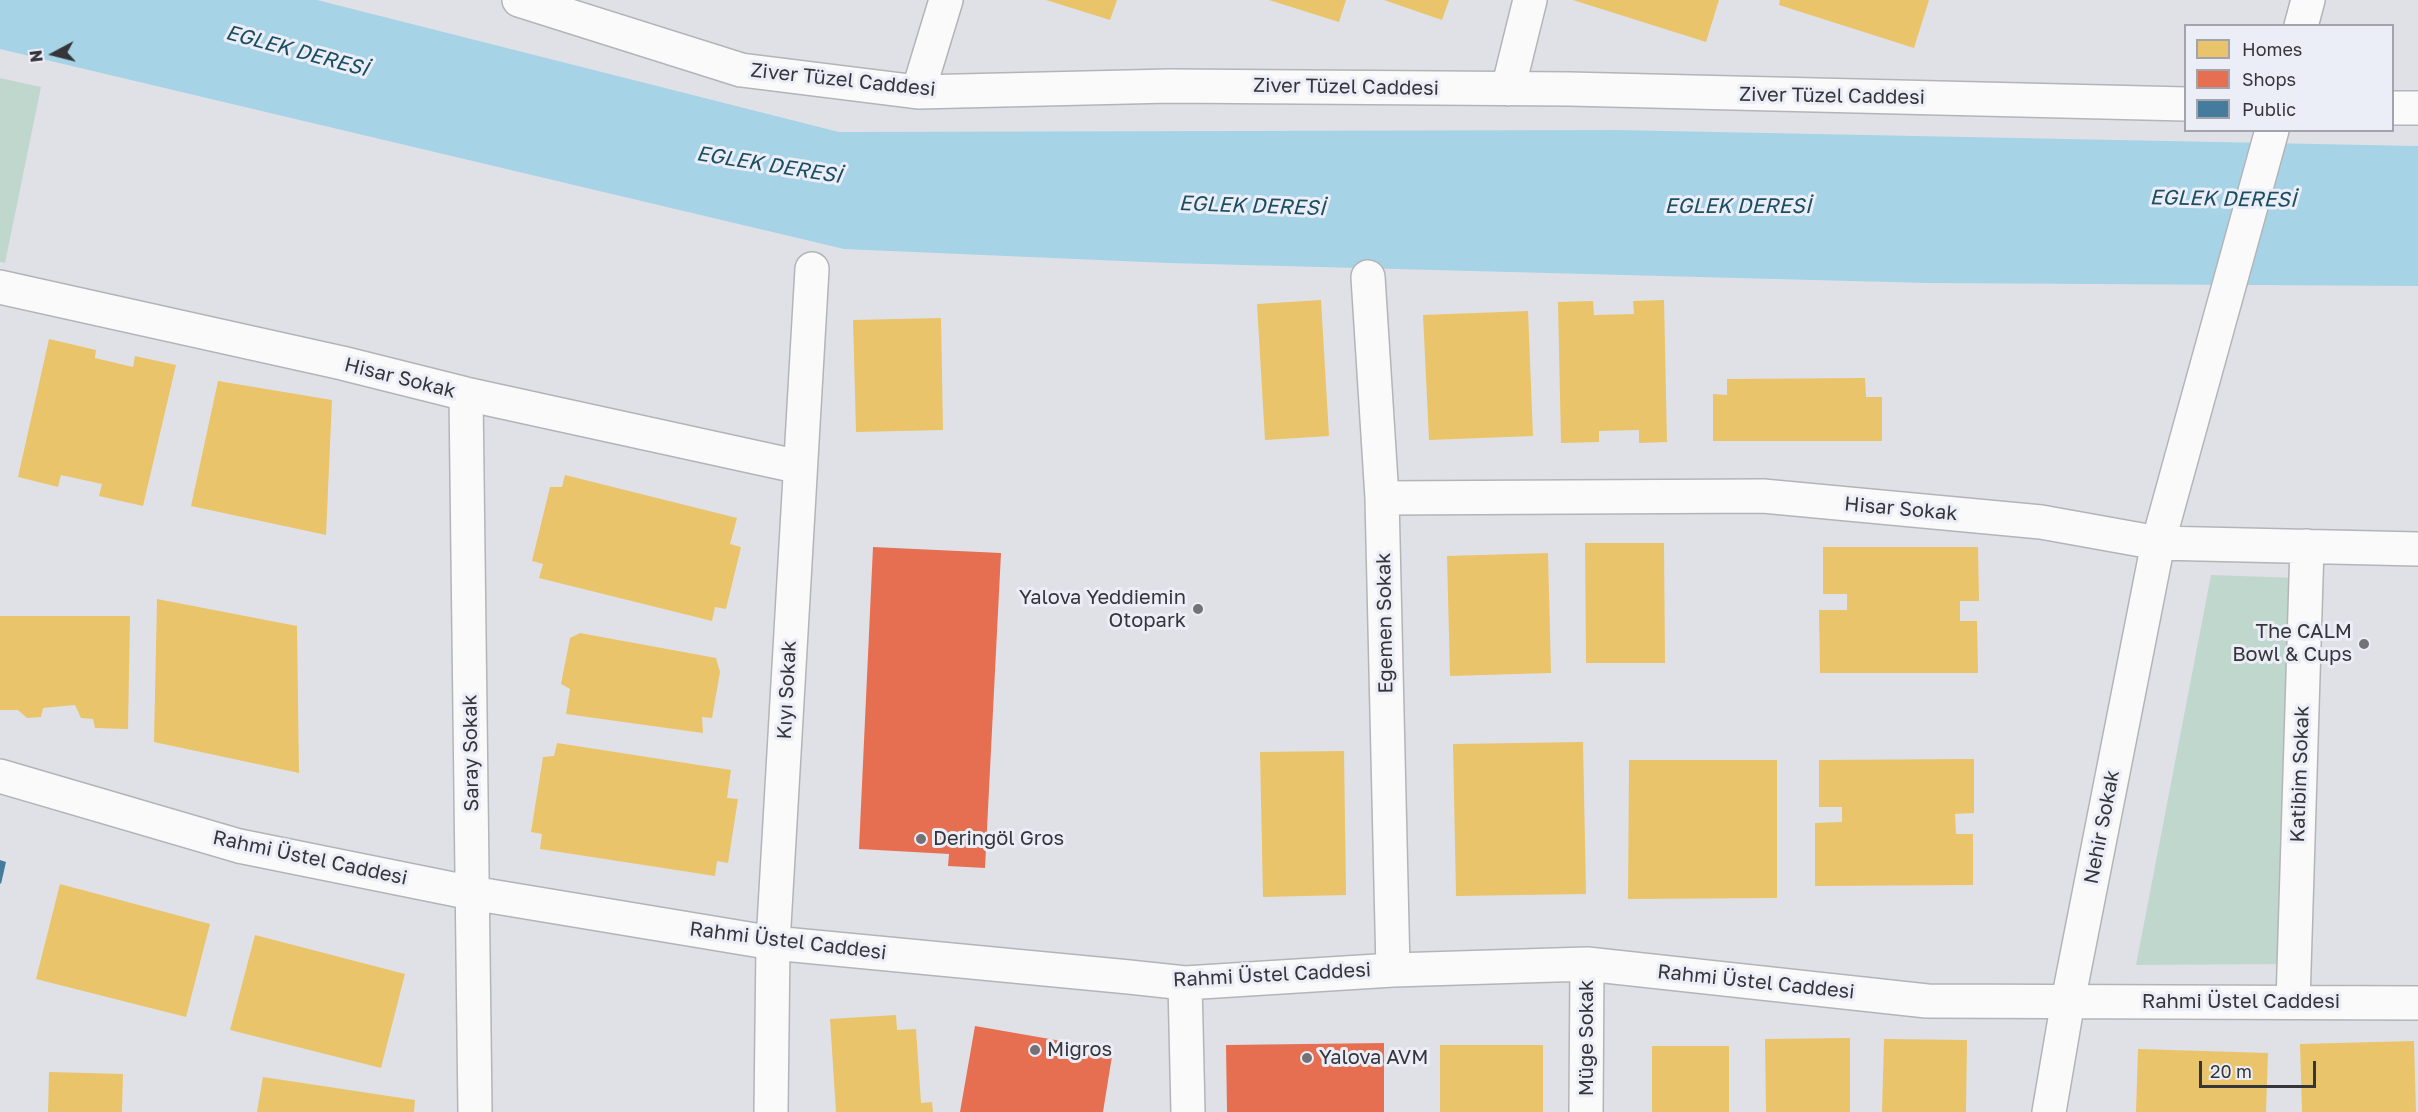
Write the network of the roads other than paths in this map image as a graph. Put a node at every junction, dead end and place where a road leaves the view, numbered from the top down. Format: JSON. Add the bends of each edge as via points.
{"nodes":[{"id":1,"x":519,"y":0,"type":"edge"},
{"id":2,"x":946,"y":0,"type":"edge"},
{"id":3,"x":1530,"y":0,"type":"edge"},
{"id":4,"x":2308,"y":0,"type":"edge"},
{"id":5,"x":555,"y":6,"type":"edge"},
{"id":6,"x":2302,"y":24,"type":"edge"},
{"id":7,"x":1508,"y":89,"type":"junction"},
{"id":8,"x":918,"y":92,"type":"junction"},
{"id":9,"x":2184,"y":104,"type":"edge"},
{"id":10,"x":2394,"y":108,"type":"edge"},
{"id":11,"x":2418,"y":108,"type":"edge"},
{"id":12,"x":2271,"y":132,"type":"edge"},
{"id":13,"x":812,"y":269,"type":"dead end"},
{"id":14,"x":1368,"y":277,"type":"dead end"},
{"id":15,"x":0,"y":287,"type":"edge"},
{"id":16,"x":466,"y":394,"type":"junction"},
{"id":17,"x":800,"y":467,"type":"junction"},
{"id":18,"x":1382,"y":498,"type":"junction"},
{"id":19,"x":2158,"y":543,"type":"junction"},
{"id":20,"x":2307,"y":546,"type":"junction"},
{"id":21,"x":2418,"y":549,"type":"edge"},
{"id":22,"x":0,"y":776,"type":"edge"},
{"id":23,"x":472,"y":892,"type":"junction"},
{"id":24,"x":773,"y":943,"type":"junction"},
{"id":25,"x":1587,"y":964,"type":"junction"},
{"id":26,"x":1393,"y":970,"type":"junction"},
{"id":27,"x":1185,"y":982,"type":"junction"},
{"id":28,"x":2068,"y":1000,"type":"junction"},
{"id":29,"x":2293,"y":1002,"type":"junction"},
{"id":30,"x":2418,"y":1003,"type":"edge"},
{"id":31,"x":475,"y":1112,"type":"edge"},
{"id":32,"x":771,"y":1112,"type":"edge"},
{"id":33,"x":1188,"y":1112,"type":"edge"},
{"id":34,"x":1586,"y":1112,"type":"edge"},
{"id":35,"x":2049,"y":1112,"type":"edge"}],
"edges":[{"from":1,"to":5,"type":"street","name":"Ziver Tüzel Caddesi"},
{"from":2,"to":8,"type":"street"},
{"from":3,"to":7,"type":"street"},
{"from":4,"to":6,"type":"street"},
{"from":5,"to":8,"type":"street","name":"Ziver Tüzel Caddesi","via":[[741,70]]},
{"from":7,"to":8,"type":"street","name":"Ziver Tüzel Caddesi","via":[[1170,86]]},
{"from":7,"to":9,"type":"street","name":"Ziver Tüzel Caddesi"},
{"from":10,"to":11,"type":"street"},
{"from":12,"to":19,"type":"street","name":"Nehir Sokak"},
{"from":13,"to":17,"type":"street","name":"Kıyı Sokak"},
{"from":14,"to":18,"type":"street","name":"Egemen Sokak"},
{"from":15,"to":16,"type":"street","name":"Hisar Sokak"},
{"from":16,"to":17,"type":"street","name":"Hisar Sokak"},
{"from":16,"to":23,"type":"street","name":"Saray Sokak"},
{"from":17,"to":24,"type":"street","name":"Kıyı Sokak"},
{"from":18,"to":19,"type":"street","name":"Hisar Sokak","via":[[1763,496],[2041,522]]},
{"from":18,"to":26,"type":"street","name":"Egemen Sokak"},
{"from":19,"to":20,"type":"street","name":"Hisar Sokak"},
{"from":19,"to":28,"type":"street","name":"Nehir Sokak"},
{"from":20,"to":21,"type":"street","name":"Hisar Sokak"},
{"from":20,"to":29,"type":"street","name":"Katibim Sokak"},
{"from":22,"to":23,"type":"street","name":"Rahmi Üstel Caddesi","via":[[239,846]]},
{"from":23,"to":24,"type":"street","name":"Rahmi Üstel Caddesi"},
{"from":23,"to":31,"type":"street","name":"Saray Sokak"},
{"from":24,"to":27,"type":"street","name":"Rahmi Üstel Caddesi"},
{"from":24,"to":32,"type":"street","name":"Kıyı Sokak"},
{"from":25,"to":26,"type":"street","name":"Rahmi Üstel Caddesi"},
{"from":25,"to":28,"type":"street","name":"Rahmi Üstel Caddesi","via":[[1927,1001]]},
{"from":25,"to":34,"type":"street","name":"Müge Sokak"},
{"from":26,"to":27,"type":"street","name":"Rahmi Üstel Caddesi"},
{"from":27,"to":33,"type":"street"},
{"from":28,"to":29,"type":"street","name":"Rahmi Üstel Caddesi"},
{"from":28,"to":35,"type":"street","name":"Nehir Sokak"},
{"from":29,"to":30,"type":"street","name":"Rahmi Üstel Caddesi"}]}
